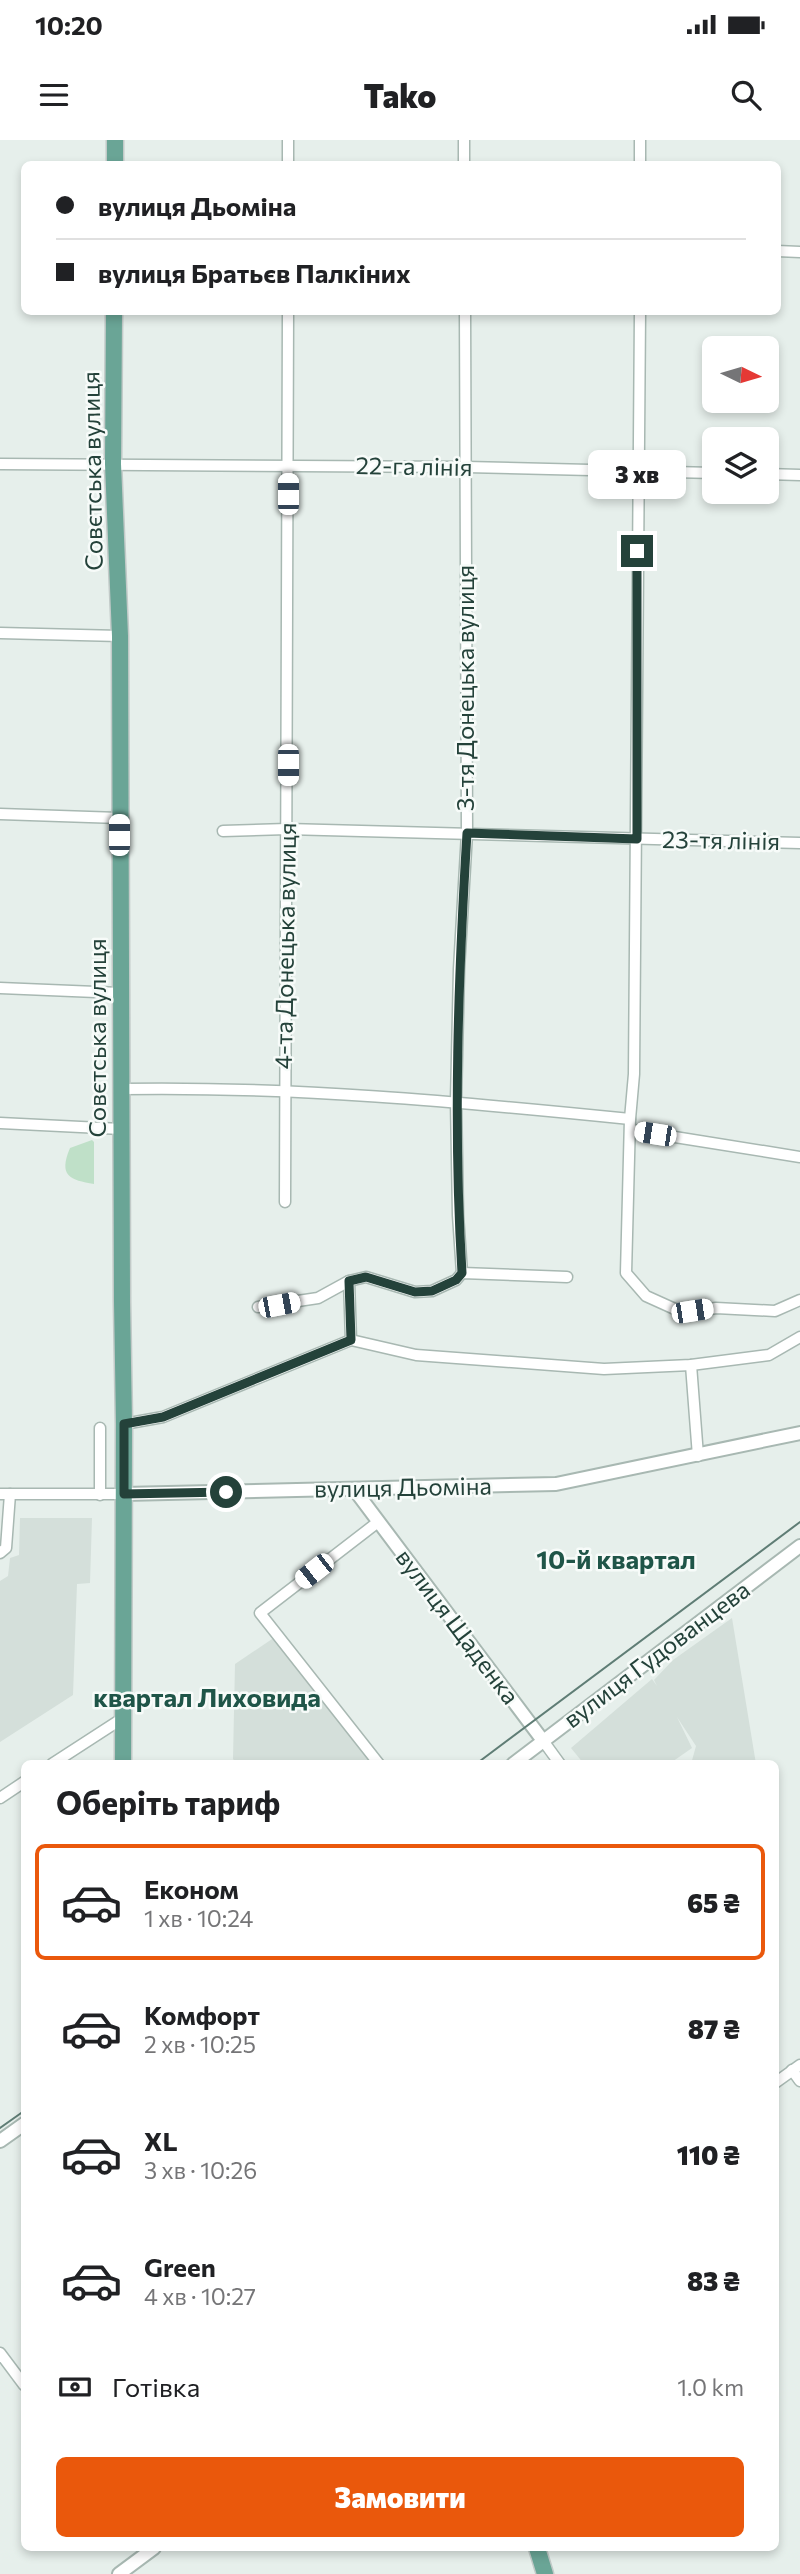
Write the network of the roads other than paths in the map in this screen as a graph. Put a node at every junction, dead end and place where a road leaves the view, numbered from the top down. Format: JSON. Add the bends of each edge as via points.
{"nodes":[{"id":1,"x":115,"y":140,"type":"edge"},
{"id":2,"x":288,"y":140,"type":"edge"},
{"id":3,"x":464,"y":140,"type":"edge"},
{"id":4,"x":640,"y":140,"type":"edge"},
{"id":5,"x":115,"y":161,"type":"edge"},
{"id":6,"x":288,"y":161,"type":"edge"},
{"id":7,"x":464,"y":161,"type":"edge"},
{"id":8,"x":640,"y":161,"type":"edge"},
{"id":9,"x":781,"y":251,"type":"edge"},
{"id":10,"x":800,"y":252,"type":"edge"},
{"id":11,"x":114,"y":315,"type":"edge"},
{"id":12,"x":288,"y":315,"type":"edge"},
{"id":13,"x":465,"y":315,"type":"edge"},
{"id":14,"x":640,"y":315,"type":"edge"},
{"id":15,"x":0,"y":464,"type":"edge"},
{"id":16,"x":113,"y":464,"type":"junction"},
{"id":17,"x":288,"y":466,"type":"junction"},
{"id":18,"x":466,"y":467,"type":"junction"},
{"id":19,"x":638,"y":472,"type":"junction"},
{"id":20,"x":702,"y":473,"type":"edge"},
{"id":21,"x":779,"y":474,"type":"edge"},
{"id":22,"x":800,"y":475,"type":"edge"},
{"id":23,"x":0,"y":633,"type":"edge"},
{"id":24,"x":120,"y":636,"type":"junction"},
{"id":25,"x":0,"y":814,"type":"edge"},
{"id":26,"x":119,"y":818,"type":"junction"},
{"id":27,"x":287,"y":830,"type":"junction"},
{"id":28,"x":223,"y":831,"type":"dead end"},
{"id":29,"x":467,"y":833,"type":"junction"},
{"id":30,"x":637,"y":839,"type":"junction"},
{"id":31,"x":800,"y":843,"type":"edge"},
{"id":32,"x":0,"y":988,"type":"edge"},
{"id":33,"x":120,"y":993,"type":"junction"},
{"id":34,"x":121,"y":1089,"type":"junction"},
{"id":35,"x":284,"y":1091,"type":"junction"},
{"id":36,"x":456,"y":1101,"type":"junction"},
{"id":37,"x":0,"y":1123,"type":"edge"},
{"id":38,"x":630,"y":1124,"type":"junction"},
{"id":39,"x":121,"y":1129,"type":"junction"},
{"id":40,"x":800,"y":1157,"type":"edge"},
{"id":41,"x":285,"y":1202,"type":"dead end"},
{"id":42,"x":462,"y":1273,"type":"junction"},
{"id":43,"x":566,"y":1277,"type":"dead end"},
{"id":44,"x":349,"y":1281,"type":"junction"},
{"id":45,"x":800,"y":1300,"type":"edge"},
{"id":46,"x":258,"y":1307,"type":"dead end"},
{"id":47,"x":800,"y":1337,"type":"edge"},
{"id":48,"x":351,"y":1340,"type":"junction"},
{"id":49,"x":691,"y":1364,"type":"junction"},
{"id":50,"x":124,"y":1424,"type":"junction"},
{"id":51,"x":100,"y":1428,"type":"dead end"},
{"id":52,"x":800,"y":1433,"type":"edge"},
{"id":53,"x":698,"y":1456,"type":"junction"},
{"id":54,"x":354,"y":1489,"type":"junction"},
{"id":55,"x":5,"y":1494,"type":"edge"},
{"id":56,"x":100,"y":1494,"type":"junction"},
{"id":57,"x":124,"y":1494,"type":"junction"},
{"id":58,"x":378,"y":1522,"type":"junction"},
{"id":59,"x":800,"y":1545,"type":"edge"},
{"id":60,"x":0,"y":1553,"type":"edge"},
{"id":61,"x":123,"y":1718,"type":"junction"},
{"id":62,"x":544,"y":1742,"type":"junction"},
{"id":63,"x":58,"y":1760,"type":"edge"},
{"id":64,"x":123,"y":1760,"type":"edge"},
{"id":65,"x":376,"y":1760,"type":"edge"},
{"id":66,"x":519,"y":1760,"type":"edge"},
{"id":67,"x":557,"y":1760,"type":"edge"},
{"id":68,"x":21,"y":1784,"type":"edge"},
{"id":69,"x":0,"y":1798,"type":"edge"},
{"id":70,"x":796,"y":2067,"type":"edge"},
{"id":71,"x":779,"y":2080,"type":"edge"},
{"id":72,"x":800,"y":2081,"type":"edge"},
{"id":73,"x":21,"y":2126,"type":"edge"},
{"id":74,"x":0,"y":2141,"type":"edge"},
{"id":75,"x":0,"y":2353,"type":"edge"},
{"id":76,"x":21,"y":2381,"type":"edge"},
{"id":77,"x":146,"y":2551,"type":"edge"},
{"id":78,"x":538,"y":2551,"type":"edge"},
{"id":79,"x":119,"y":2574,"type":"edge"},
{"id":80,"x":545,"y":2574,"type":"edge"}],
"edges":[{"from":1,"to":5,"type":"main road"},
{"from":2,"to":6,"type":"street"},
{"from":3,"to":7,"type":"street"},
{"from":4,"to":8,"type":"street"},
{"from":9,"to":10,"type":"street"},
{"from":11,"to":16,"type":"main road","name":"Совєтська вулиця"},
{"from":12,"to":17,"type":"street","name":"4-та Донецька вулиця"},
{"from":13,"to":18,"type":"street","name":"3-тя Донецька вулиця"},
{"from":14,"to":19,"type":"street"},
{"from":15,"to":16,"type":"street","name":"22-га лінія"},
{"from":16,"to":17,"type":"street","name":"22-га лінія"},
{"from":16,"to":24,"type":"main road","name":"Совєтська вулиця"},
{"from":17,"to":18,"type":"street","name":"22-га лінія"},
{"from":17,"to":27,"type":"street","name":"4-та Донецька вулиця"},
{"from":18,"to":19,"type":"street","name":"22-га лінія"},
{"from":18,"to":29,"type":"street","name":"3-тя Донецька вулиця"},
{"from":19,"to":20,"type":"street","name":"22-га лінія"},
{"from":19,"to":30,"type":"street"},
{"from":21,"to":22,"type":"street"},
{"from":23,"to":24,"type":"street"},
{"from":24,"to":26,"type":"main road","name":"Совєтська вулиця"},
{"from":25,"to":26,"type":"street"},
{"from":26,"to":33,"type":"main road","name":"Совєтська вулиця"},
{"from":27,"to":28,"type":"street","name":"23-тя лінія"},
{"from":27,"to":29,"type":"street","name":"23-тя лінія"},
{"from":27,"to":35,"type":"street","name":"4-та Донецька вулиця"},
{"from":29,"to":30,"type":"street","name":"23-тя лінія"},
{"from":29,"to":36,"type":"street","name":"3-тя Донецька вулиця"},
{"from":30,"to":31,"type":"street","name":"23-тя лінія"},
{"from":30,"to":38,"type":"street"},
{"from":32,"to":33,"type":"street"},
{"from":33,"to":34,"type":"main road","name":"Совєтська вулиця"},
{"from":34,"to":35,"type":"street"},
{"from":34,"to":39,"type":"main road","name":"Совєтська вулиця"},
{"from":35,"to":36,"type":"street"},
{"from":35,"to":41,"type":"street","name":"4-та Донецька вулиця"},
{"from":36,"to":38,"type":"street"},
{"from":36,"to":42,"type":"street","name":"3-тя Донецька вулиця"},
{"from":37,"to":39,"type":"street"},
{"from":38,"to":40,"type":"street"},
{"from":38,"to":45,"type":"street","via":[[626,1273],[646,1296],[677,1310],[692,1311],[775,1311]]},
{"from":39,"to":50,"type":"main road","name":"Совєтська вулиця"},
{"from":42,"to":43,"type":"street"},
{"from":42,"to":44,"type":"street","via":[[432,1291],[415,1292],[366,1277]]},
{"from":44,"to":46,"type":"street","via":[[318,1298]]},
{"from":44,"to":48,"type":"street"},
{"from":47,"to":49,"type":"street","via":[[769,1355]]},
{"from":48,"to":49,"type":"street","via":[[416,1355],[590,1368]]},
{"from":48,"to":50,"type":"street","via":[[163,1417]]},
{"from":49,"to":53,"type":"street"},
{"from":50,"to":57,"type":"main road","name":"Совєтська вулиця"},
{"from":51,"to":56,"type":"street"},
{"from":52,"to":53,"type":"street","name":"вулиця Дьоміна"},
{"from":53,"to":54,"type":"street","name":"вулиця Дьоміна","via":[[556,1484]]},
{"from":54,"to":57,"type":"street","name":"вулиця Дьоміна"},
{"from":54,"to":58,"type":"street","name":"вулиця Щаденка"},
{"from":55,"to":56,"type":"street","name":"вулиця Дьоміна"},
{"from":55,"to":60,"type":"street","via":[[6,1548]]},
{"from":56,"to":57,"type":"street","name":"вулиця Дьоміна"},
{"from":57,"to":61,"type":"main road","name":"Совєтська вулиця"},
{"from":58,"to":62,"type":"street","name":"вулиця Щаденка"},
{"from":58,"to":65,"type":"street","via":[[260,1614]]},
{"from":59,"to":62,"type":"street","name":"вулиця Гудованцева"},
{"from":61,"to":63,"type":"street"},
{"from":61,"to":64,"type":"main road","name":"Совєтська вулиця"},
{"from":62,"to":66,"type":"street","name":"вулиця Гудованцева"},
{"from":62,"to":67,"type":"street","name":"вулиця Щаденка"},
{"from":68,"to":69,"type":"street"},
{"from":70,"to":71,"type":"street"},
{"from":70,"to":72,"type":"street"},
{"from":73,"to":74,"type":"street"},
{"from":75,"to":76,"type":"street"},
{"from":77,"to":79,"type":"street"},
{"from":78,"to":80,"type":"main road"}]}
